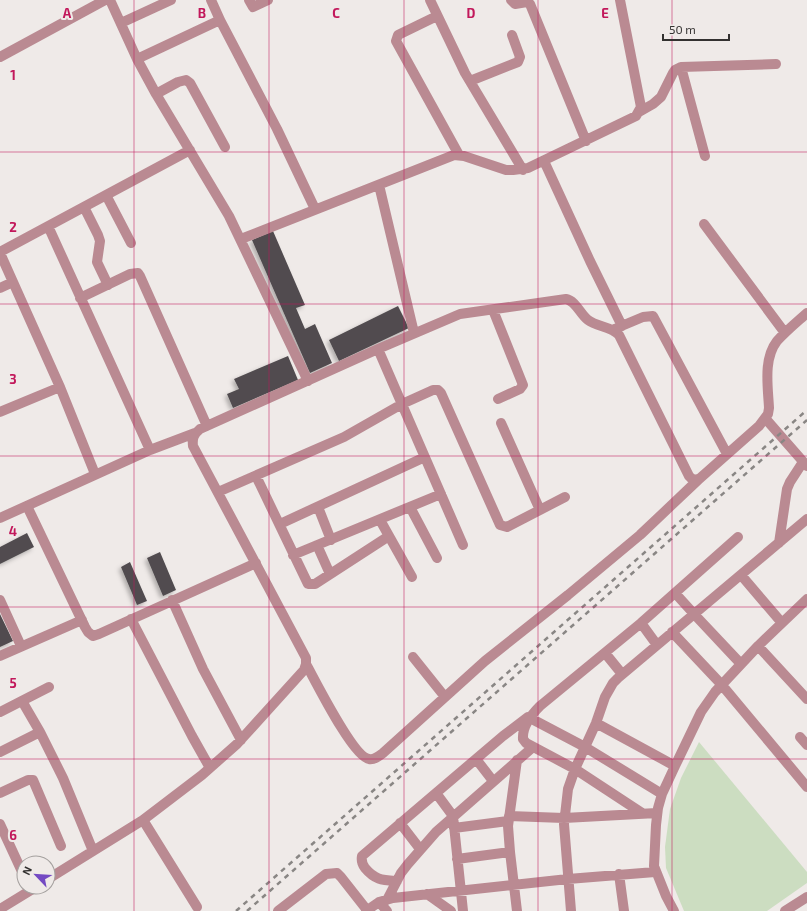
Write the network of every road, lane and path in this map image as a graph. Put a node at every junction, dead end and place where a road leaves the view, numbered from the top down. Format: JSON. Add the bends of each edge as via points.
{"nodes":[{"id":1,"x":105,"y":0,"type":"edge"},
{"id":2,"x":110,"y":0,"type":"edge"},
{"id":3,"x":171,"y":0,"type":"edge"},
{"id":4,"x":212,"y":0,"type":"edge"},
{"id":5,"x":249,"y":0,"type":"edge"},
{"id":6,"x":268,"y":0,"type":"edge"},
{"id":7,"x":430,"y":0,"type":"edge"},
{"id":8,"x":511,"y":0,"type":"edge"},
{"id":9,"x":620,"y":0,"type":"edge"},
{"id":10,"x":437,"y":16,"type":"junction"},
{"id":11,"x":220,"y":20,"type":"junction"},
{"id":12,"x":121,"y":23,"type":"junction"},
{"id":13,"x":512,"y":35,"type":"dead end"},
{"id":14,"x":0,"y":57,"type":"edge"},
{"id":15,"x":137,"y":59,"type":"junction"},
{"id":16,"x":776,"y":64,"type":"dead end"},
{"id":17,"x":681,"y":67,"type":"junction"},
{"id":18,"x":470,"y":81,"type":"junction"},
{"id":19,"x":156,"y":94,"type":"junction"},
{"id":20,"x":639,"y":112,"type":"junction"},
{"id":21,"x":586,"y":141,"type":"junction"},
{"id":22,"x":225,"y":147,"type":"dead end"},
{"id":23,"x":190,"y":150,"type":"junction"},
{"id":24,"x":459,"y":155,"type":"junction"},
{"id":25,"x":705,"y":156,"type":"dead end"},
{"id":26,"x":544,"y":162,"type":"junction"},
{"id":27,"x":523,"y":170,"type":"junction"},
{"id":28,"x":379,"y":185,"type":"junction"},
{"id":29,"x":106,"y":195,"type":"junction"},
{"id":30,"x":84,"y":207,"type":"junction"},
{"id":31,"x":315,"y":209,"type":"junction"},
{"id":32,"x":704,"y":224,"type":"dead end"},
{"id":33,"x":48,"y":226,"type":"junction"},
{"id":34,"x":241,"y":239,"type":"junction"},
{"id":35,"x":131,"y":243,"type":"dead end"},
{"id":36,"x":0,"y":252,"type":"edge"},
{"id":37,"x":13,"y":282,"type":"junction"},
{"id":38,"x":108,"y":284,"type":"junction"},
{"id":39,"x":0,"y":288,"type":"edge"},
{"id":40,"x":80,"y":298,"type":"junction"},
{"id":41,"x":493,"y":310,"type":"junction"},
{"id":42,"x":807,"y":313,"type":"edge"},
{"id":43,"x":617,"y":328,"type":"junction"},
{"id":44,"x":414,"y":333,"type":"junction"},
{"id":45,"x":785,"y":333,"type":"junction"},
{"id":46,"x":378,"y":349,"type":"junction"},
{"id":47,"x":308,"y":381,"type":"junction"},
{"id":48,"x":60,"y":386,"type":"junction"},
{"id":49,"x":498,"y":400,"type":"dead end"},
{"id":50,"x":402,"y":404,"type":"junction"},
{"id":51,"x":0,"y":412,"type":"edge"},
{"id":52,"x":765,"y":418,"type":"junction"},
{"id":53,"x":501,"y":423,"type":"dead end"},
{"id":54,"x":207,"y":426,"type":"junction"},
{"id":55,"x":195,"y":433,"type":"junction"},
{"id":56,"x":150,"y":450,"type":"junction"},
{"id":57,"x":727,"y":454,"type":"junction"},
{"id":58,"x":425,"y":457,"type":"junction"},
{"id":59,"x":805,"y":464,"type":"edge"},
{"id":60,"x":95,"y":474,"type":"junction"},
{"id":61,"x":256,"y":476,"type":"junction"},
{"id":62,"x":698,"y":480,"type":"junction"},
{"id":63,"x":218,"y":492,"type":"junction"},
{"id":64,"x":441,"y":494,"type":"junction"},
{"id":65,"x":565,"y":497,"type":"dead end"},
{"id":66,"x":27,"y":506,"type":"junction"},
{"id":67,"x":318,"y":507,"type":"junction"},
{"id":68,"x":410,"y":507,"type":"junction"},
{"id":69,"x":540,"y":510,"type":"junction"},
{"id":70,"x":0,"y":518,"type":"edge"},
{"id":71,"x":807,"y":519,"type":"edge"},
{"id":72,"x":380,"y":520,"type":"junction"},
{"id":73,"x":280,"y":524,"type":"junction"},
{"id":74,"x":390,"y":536,"type":"junction"},
{"id":75,"x":738,"y":537,"type":"dead end"},
{"id":76,"x":331,"y":540,"type":"junction"},
{"id":77,"x":779,"y":543,"type":"junction"},
{"id":78,"x":317,"y":545,"type":"junction"},
{"id":79,"x":463,"y":545,"type":"dead end"},
{"id":80,"x":293,"y":555,"type":"junction"},
{"id":81,"x":437,"y":558,"type":"dead end"},
{"id":82,"x":256,"y":563,"type":"junction"},
{"id":83,"x":330,"y":574,"type":"junction"},
{"id":84,"x":741,"y":574,"type":"junction"},
{"id":85,"x":412,"y":576,"type":"dead end"},
{"id":86,"x":676,"y":593,"type":"junction"},
{"id":87,"x":807,"y":599,"type":"edge"},
{"id":88,"x":0,"y":600,"type":"edge"},
{"id":89,"x":172,"y":600,"type":"junction"},
{"id":90,"x":694,"y":614,"type":"junction"},
{"id":91,"x":131,"y":619,"type":"junction"},
{"id":92,"x":82,"y":620,"type":"junction"},
{"id":93,"x":640,"y":623,"type":"junction"},
{"id":94,"x":782,"y":623,"type":"junction"},
{"id":95,"x":672,"y":632,"type":"junction"},
{"id":96,"x":658,"y":645,"type":"junction"},
{"id":97,"x":22,"y":646,"type":"junction"},
{"id":98,"x":758,"y":646,"type":"junction"},
{"id":99,"x":605,"y":653,"type":"junction"},
{"id":100,"x":0,"y":656,"type":"edge"},
{"id":101,"x":413,"y":657,"type":"dead end"},
{"id":102,"x":306,"y":664,"type":"junction"},
{"id":103,"x":741,"y":664,"type":"junction"},
{"id":104,"x":622,"y":674,"type":"junction"},
{"id":105,"x":721,"y":684,"type":"junction"},
{"id":106,"x":49,"y":687,"type":"dead end"},
{"id":107,"x":805,"y":692,"type":"edge"},
{"id":108,"x":445,"y":697,"type":"junction"},
{"id":109,"x":22,"y":701,"type":"junction"},
{"id":110,"x":0,"y":712,"type":"edge"},
{"id":111,"x":531,"y":715,"type":"junction"},
{"id":112,"x":596,"y":723,"type":"junction"},
{"id":113,"x":40,"y":732,"type":"junction"},
{"id":114,"x":241,"y":740,"type":"junction"},
{"id":115,"x":534,"y":747,"type":"junction"},
{"id":116,"x":585,"y":747,"type":"junction"},
{"id":117,"x":0,"y":752,"type":"edge"},
{"id":118,"x":476,"y":759,"type":"junction"},
{"id":119,"x":517,"y":760,"type":"junction"},
{"id":120,"x":675,"y":766,"type":"junction"},
{"id":121,"x":210,"y":768,"type":"junction"},
{"id":122,"x":575,"y":769,"type":"junction"},
{"id":123,"x":493,"y":781,"type":"junction"},
{"id":124,"x":807,"y":787,"type":"edge"},
{"id":125,"x":0,"y":793,"type":"edge"},
{"id":126,"x":436,"y":793,"type":"junction"},
{"id":127,"x":662,"y":794,"type":"junction"},
{"id":128,"x":657,"y":812,"type":"junction"},
{"id":129,"x":642,"y":813,"type":"junction"},
{"id":130,"x":453,"y":816,"type":"junction"},
{"id":131,"x":509,"y":818,"type":"junction"},
{"id":132,"x":564,"y":818,"type":"junction"},
{"id":133,"x":143,"y":820,"type":"junction"},
{"id":134,"x":400,"y":823,"type":"junction"},
{"id":135,"x":0,"y":824,"type":"edge"},
{"id":136,"x":454,"y":828,"type":"junction"},
{"id":137,"x":61,"y":846,"type":"dead end"},
{"id":138,"x":420,"y":849,"type":"junction"},
{"id":139,"x":93,"y":851,"type":"junction"},
{"id":140,"x":510,"y":852,"type":"junction"},
{"id":141,"x":16,"y":859,"type":"edge"},
{"id":142,"x":458,"y":859,"type":"junction"},
{"id":143,"x":655,"y":872,"type":"junction"},
{"id":144,"x":56,"y":874,"type":"edge"},
{"id":145,"x":619,"y":874,"type":"junction"},
{"id":146,"x":568,"y":878,"type":"junction"},
{"id":147,"x":397,"y":881,"type":"junction"},
{"id":148,"x":514,"y":884,"type":"junction"},
{"id":149,"x":461,"y":890,"type":"junction"},
{"id":150,"x":427,"y":894,"type":"junction"},
{"id":151,"x":21,"y":895,"type":"edge"},
{"id":152,"x":806,"y":897,"type":"edge"},
{"id":153,"x":383,"y":901,"type":"junction"},
{"id":154,"x":197,"y":907,"type":"dead end"},
{"id":155,"x":0,"y":909,"type":"edge"},
{"id":156,"x":367,"y":910,"type":"edge"},
{"id":157,"x":673,"y":910,"type":"edge"},
{"id":158,"x":278,"y":911,"type":"edge"},
{"id":159,"x":387,"y":911,"type":"edge"},
{"id":160,"x":451,"y":911,"type":"edge"},
{"id":161,"x":463,"y":911,"type":"edge"},
{"id":162,"x":518,"y":911,"type":"edge"},
{"id":163,"x":571,"y":911,"type":"edge"},
{"id":164,"x":624,"y":911,"type":"edge"},
{"id":165,"x":785,"y":911,"type":"edge"}],
"edges":[{"from":1,"to":14,"type":"street"},
{"from":2,"to":12,"type":"street"},
{"from":3,"to":12,"type":"street"},
{"from":4,"to":11,"type":"street"},
{"from":5,"to":6,"type":"street","via":[[253,7]]},
{"from":7,"to":10,"type":"street"},
{"from":8,"to":21,"type":"street","via":[[515,4],[530,4]]},
{"from":9,"to":20,"type":"street","via":[[641,107]]},
{"from":10,"to":18,"type":"street"},
{"from":10,"to":24,"type":"street","via":[[398,35],[396,41]]},
{"from":11,"to":15,"type":"street"},
{"from":11,"to":31,"type":"street","via":[[277,128]]},
{"from":12,"to":15,"type":"street"},
{"from":13,"to":18,"type":"street","via":[[520,57],[518,62]]},
{"from":15,"to":19,"type":"street"},
{"from":16,"to":17,"type":"street"},
{"from":17,"to":20,"type":"street","via":[[673,73],[661,97]]},
{"from":17,"to":25,"type":"street"},
{"from":18,"to":27,"type":"street"},
{"from":19,"to":22,"type":"street","via":[[178,82],[186,80],[190,83]]},
{"from":19,"to":23,"type":"street"},
{"from":20,"to":21,"type":"street","via":[[636,116]]},
{"from":21,"to":26,"type":"street"},
{"from":23,"to":29,"type":"street"},
{"from":23,"to":34,"type":"street"},
{"from":24,"to":27,"type":"street","via":[[506,170]]},
{"from":24,"to":28,"type":"street"},
{"from":26,"to":27,"type":"street"},
{"from":26,"to":43,"type":"street"},
{"from":28,"to":31,"type":"street"},
{"from":28,"to":44,"type":"street"},
{"from":29,"to":30,"type":"street"},
{"from":29,"to":35,"type":"street"},
{"from":30,"to":33,"type":"street"},
{"from":30,"to":38,"type":"street","via":[[100,241],[97,262]]},
{"from":31,"to":34,"type":"street"},
{"from":32,"to":45,"type":"street"},
{"from":33,"to":36,"type":"street"},
{"from":33,"to":40,"type":"street"},
{"from":34,"to":47,"type":"street"},
{"from":36,"to":37,"type":"street"},
{"from":37,"to":39,"type":"street"},
{"from":37,"to":48,"type":"street"},
{"from":38,"to":40,"type":"street"},
{"from":38,"to":54,"type":"street","via":[[138,273]]},
{"from":40,"to":56,"type":"street"},
{"from":41,"to":43,"type":"street","via":[[566,299],[573,302],[582,315],[593,323]]},
{"from":41,"to":44,"type":"street","via":[[460,314]]},
{"from":41,"to":49,"type":"street","via":[[523,385]]},
{"from":42,"to":45,"type":"street"},
{"from":43,"to":57,"type":"street","via":[[643,317],[653,316]]},
{"from":43,"to":62,"type":"street","via":[[689,476]]},
{"from":44,"to":46,"type":"street"},
{"from":45,"to":52,"type":"street","via":[[771,352],[768,362],[769,408]]},
{"from":46,"to":47,"type":"street"},
{"from":46,"to":50,"type":"street"},
{"from":47,"to":54,"type":"street"},
{"from":48,"to":51,"type":"street"},
{"from":48,"to":60,"type":"street"},
{"from":50,"to":58,"type":"street"},
{"from":50,"to":61,"type":"street","via":[[344,437]]},
{"from":50,"to":69,"type":"street","via":[[433,390],[441,393],[500,526],[506,526]]},
{"from":52,"to":57,"type":"street"},
{"from":52,"to":59,"type":"street"},
{"from":53,"to":69,"type":"street"},
{"from":54,"to":55,"type":"street"},
{"from":55,"to":56,"type":"street"},
{"from":55,"to":63,"type":"street","via":[[192,439],[193,446]]},
{"from":56,"to":60,"type":"street"},
{"from":57,"to":62,"type":"street"},
{"from":58,"to":64,"type":"street"},
{"from":58,"to":67,"type":"street"},
{"from":59,"to":77,"type":"street","via":[[787,489]]},
{"from":60,"to":66,"type":"street"},
{"from":61,"to":63,"type":"street"},
{"from":61,"to":73,"type":"street"},
{"from":62,"to":108,"type":"street","via":[[640,535],[485,661]]},
{"from":63,"to":82,"type":"street"},
{"from":64,"to":68,"type":"street"},
{"from":64,"to":79,"type":"street"},
{"from":65,"to":69,"type":"street"},
{"from":66,"to":70,"type":"street"},
{"from":66,"to":92,"type":"street"},
{"from":67,"to":73,"type":"street"},
{"from":67,"to":76,"type":"street"},
{"from":68,"to":72,"type":"street"},
{"from":68,"to":81,"type":"street"},
{"from":71,"to":77,"type":"street"},
{"from":72,"to":74,"type":"street"},
{"from":72,"to":76,"type":"street"},
{"from":73,"to":80,"type":"street"},
{"from":74,"to":83,"type":"street"},
{"from":74,"to":85,"type":"street"},
{"from":75,"to":86,"type":"street"},
{"from":76,"to":78,"type":"street"},
{"from":77,"to":84,"type":"street"},
{"from":78,"to":80,"type":"street"},
{"from":78,"to":83,"type":"street"},
{"from":80,"to":83,"type":"street","via":[[308,584],[315,584]]},
{"from":82,"to":89,"type":"street"},
{"from":82,"to":102,"type":"street","via":[[306,658]]},
{"from":84,"to":90,"type":"street"},
{"from":84,"to":94,"type":"street"},
{"from":86,"to":90,"type":"street"},
{"from":86,"to":93,"type":"street"},
{"from":87,"to":94,"type":"street"},
{"from":88,"to":97,"type":"street"},
{"from":89,"to":91,"type":"street"},
{"from":89,"to":114,"type":"street","via":[[203,669]]},
{"from":90,"to":95,"type":"street"},
{"from":90,"to":103,"type":"street"},
{"from":91,"to":92,"type":"street","via":[[93,636]]},
{"from":91,"to":121,"type":"street"},
{"from":92,"to":97,"type":"street"},
{"from":93,"to":96,"type":"street"},
{"from":93,"to":99,"type":"street"},
{"from":94,"to":98,"type":"street"},
{"from":95,"to":96,"type":"street"},
{"from":95,"to":105,"type":"street"},
{"from":96,"to":104,"type":"street"},
{"from":97,"to":100,"type":"street"},
{"from":98,"to":103,"type":"street"},
{"from":98,"to":107,"type":"street"},
{"from":99,"to":104,"type":"street"},
{"from":99,"to":111,"type":"street"},
{"from":101,"to":108,"type":"street"},
{"from":102,"to":108,"type":"street","via":[[349,741],[363,757],[369,759],[383,753]]},
{"from":102,"to":114,"type":"street","via":[[301,675]]},
{"from":103,"to":105,"type":"street"},
{"from":104,"to":112,"type":"street","via":[[608,691]]},
{"from":105,"to":120,"type":"street","via":[[701,712]]},
{"from":105,"to":124,"type":"street"},
{"from":106,"to":109,"type":"street"},
{"from":109,"to":110,"type":"street"},
{"from":109,"to":113,"type":"street"},
{"from":111,"to":115,"type":"street","via":[[522,734],[523,739]]},
{"from":111,"to":116,"type":"street"},
{"from":111,"to":118,"type":"street"},
{"from":112,"to":116,"type":"street"},
{"from":112,"to":120,"type":"street"},
{"from":113,"to":117,"type":"street"},
{"from":113,"to":139,"type":"street","via":[[63,778]]},
{"from":114,"to":121,"type":"street"},
{"from":115,"to":119,"type":"street"},
{"from":115,"to":122,"type":"street"},
{"from":116,"to":122,"type":"street"},
{"from":116,"to":127,"type":"street"},
{"from":118,"to":123,"type":"street"},
{"from":118,"to":126,"type":"street"},
{"from":119,"to":123,"type":"street"},
{"from":119,"to":131,"type":"street"},
{"from":120,"to":127,"type":"street"},
{"from":121,"to":133,"type":"street"},
{"from":122,"to":129,"type":"street"},
{"from":122,"to":132,"type":"street","via":[[568,789]]},
{"from":123,"to":130,"type":"street"},
{"from":125,"to":137,"type":"street","via":[[33,780]]},
{"from":126,"to":130,"type":"street"},
{"from":126,"to":134,"type":"street"},
{"from":127,"to":128,"type":"street"},
{"from":128,"to":129,"type":"street"},
{"from":128,"to":143,"type":"street","via":[[653,860]]},
{"from":129,"to":132,"type":"street"},
{"from":130,"to":136,"type":"street"},
{"from":130,"to":138,"type":"street"},
{"from":131,"to":132,"type":"street"},
{"from":131,"to":136,"type":"street"},
{"from":131,"to":140,"type":"street"},
{"from":132,"to":146,"type":"street"},
{"from":133,"to":139,"type":"street"},
{"from":133,"to":154,"type":"street"},
{"from":134,"to":138,"type":"street"},
{"from":134,"to":147,"type":"street","via":[[366,852],[361,860],[371,875],[381,880]]},
{"from":135,"to":141,"type":"street"},
{"from":136,"to":142,"type":"street"},
{"from":138,"to":147,"type":"street"},
{"from":139,"to":144,"type":"street"},
{"from":140,"to":142,"type":"street"},
{"from":140,"to":148,"type":"street"},
{"from":142,"to":149,"type":"street"},
{"from":143,"to":145,"type":"street"},
{"from":143,"to":157,"type":"street"},
{"from":145,"to":146,"type":"street"},
{"from":145,"to":164,"type":"street"},
{"from":146,"to":148,"type":"street"},
{"from":146,"to":163,"type":"street"},
{"from":147,"to":153,"type":"street"},
{"from":148,"to":149,"type":"street"},
{"from":148,"to":162,"type":"street"},
{"from":149,"to":150,"type":"street"},
{"from":149,"to":161,"type":"street"},
{"from":150,"to":153,"type":"street"},
{"from":150,"to":160,"type":"street"},
{"from":151,"to":155,"type":"street"},
{"from":152,"to":165,"type":"street"},
{"from":153,"to":156,"type":"street"},
{"from":153,"to":159,"type":"street"},
{"from":156,"to":158,"type":"street","via":[[341,877],[332,872],[310,885]]}]}
